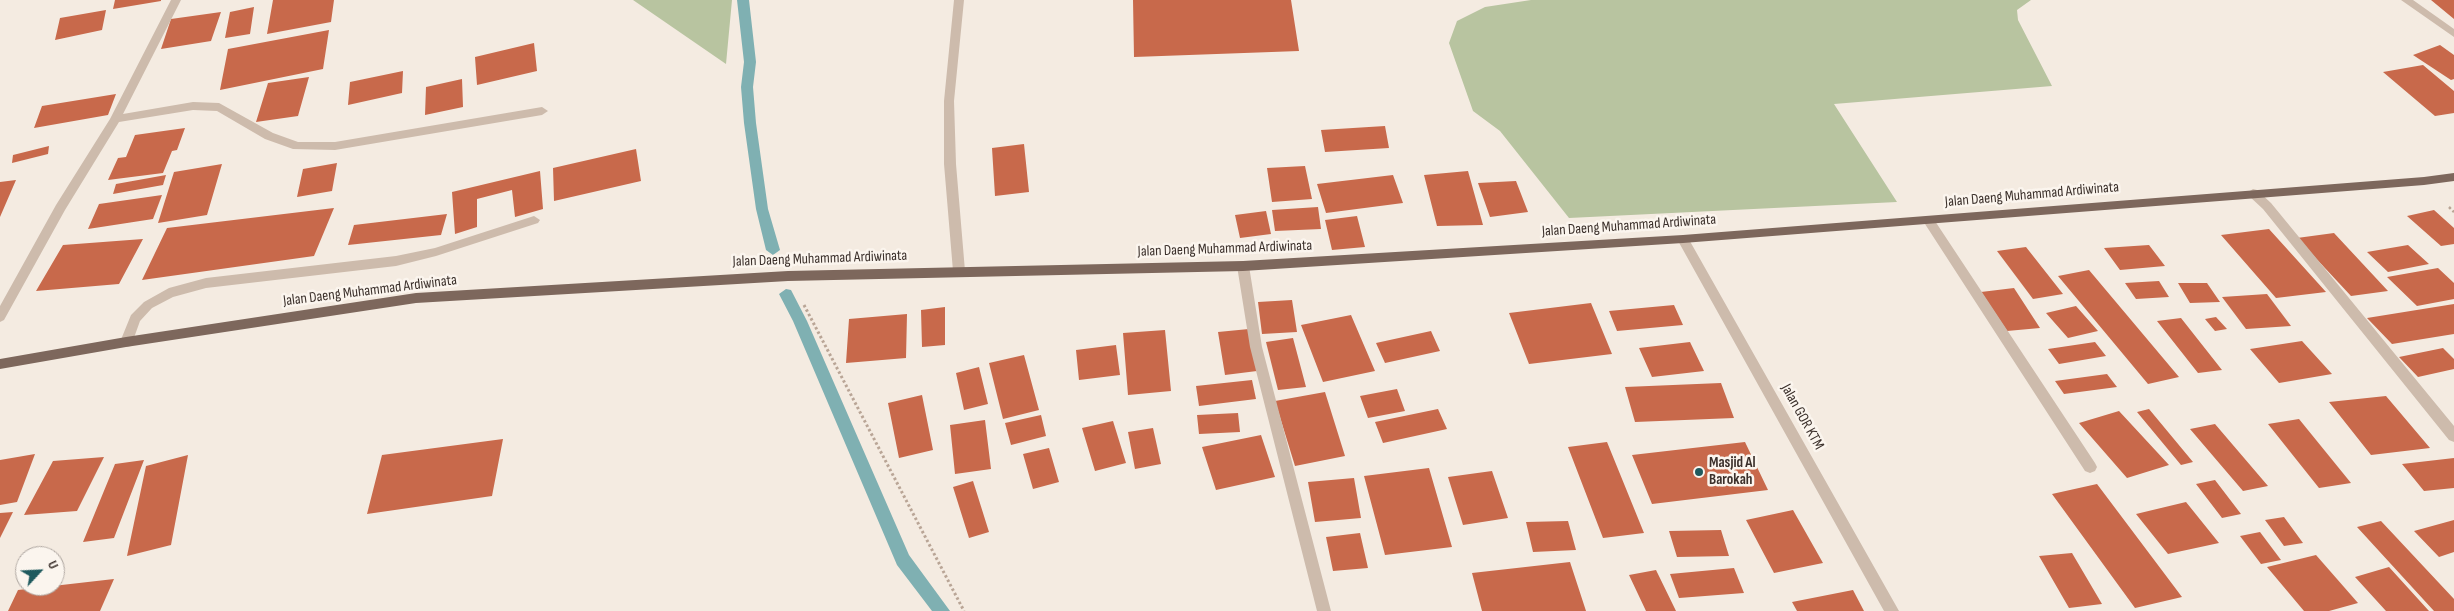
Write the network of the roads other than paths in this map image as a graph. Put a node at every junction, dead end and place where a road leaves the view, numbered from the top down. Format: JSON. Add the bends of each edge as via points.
{"nodes":[{"id":1,"x":176,"y":0,"type":"edge"},
{"id":2,"x":960,"y":0,"type":"edge"},
{"id":3,"x":2406,"y":0,"type":"edge"},
{"id":4,"x":2454,"y":34,"type":"edge"},
{"id":5,"x":542,"y":111,"type":"dead end"},
{"id":6,"x":115,"y":119,"type":"junction"},
{"id":7,"x":2454,"y":177,"type":"edge"},
{"id":8,"x":2253,"y":193,"type":"junction"},
{"id":9,"x":534,"y":220,"type":"dead end"},
{"id":10,"x":1929,"y":221,"type":"junction"},
{"id":11,"x":1684,"y":240,"type":"junction"},
{"id":12,"x":1243,"y":266,"type":"junction"},
{"id":13,"x":959,"y":271,"type":"junction"},
{"id":14,"x":0,"y":317,"type":"edge"},
{"id":15,"x":126,"y":342,"type":"junction"},
{"id":16,"x":0,"y":364,"type":"edge"},
{"id":17,"x":2454,"y":436,"type":"edge"},
{"id":18,"x":2090,"y":467,"type":"dead end"},
{"id":19,"x":1324,"y":611,"type":"edge"},
{"id":20,"x":1892,"y":611,"type":"edge"}],
"edges":[{"from":1,"to":6,"type":"street"},
{"from":2,"to":13,"type":"street","via":[[949,101],[950,164]]},
{"from":3,"to":4,"type":"street"},
{"from":5,"to":6,"type":"street","via":[[335,146],[297,146],[270,136],[219,107],[193,106]]},
{"from":6,"to":14,"type":"street","via":[[60,208]]},
{"from":7,"to":8,"type":"main road","name":"Jalan Daeng Muhammad Ardiwinata"},
{"from":8,"to":10,"type":"main road","name":"Jalan Daeng Muhammad Ardiwinata"},
{"from":8,"to":17,"type":"street","via":[[2267,206]]},
{"from":9,"to":15,"type":"street","via":[[436,252],[396,261],[206,283],[169,292],[135,318]]},
{"from":10,"to":11,"type":"main road","name":"Jalan Daeng Muhammad Ardiwinata"},
{"from":10,"to":18,"type":"street"},
{"from":11,"to":12,"type":"main road","name":"Jalan Daeng Muhammad Ardiwinata"},
{"from":11,"to":20,"type":"street","name":"Jalan GOR KTM"},
{"from":12,"to":13,"type":"main road","name":"Jalan Daeng Muhammad Ardiwinata"},
{"from":12,"to":19,"type":"street","via":[[1256,346]]},
{"from":13,"to":15,"type":"main road","name":"Jalan Daeng Muhammad Ardiwinata","via":[[788,276],[416,298]]},
{"from":15,"to":16,"type":"main road","name":"Jalan Daeng Muhammad Ardiwinata"}]}
